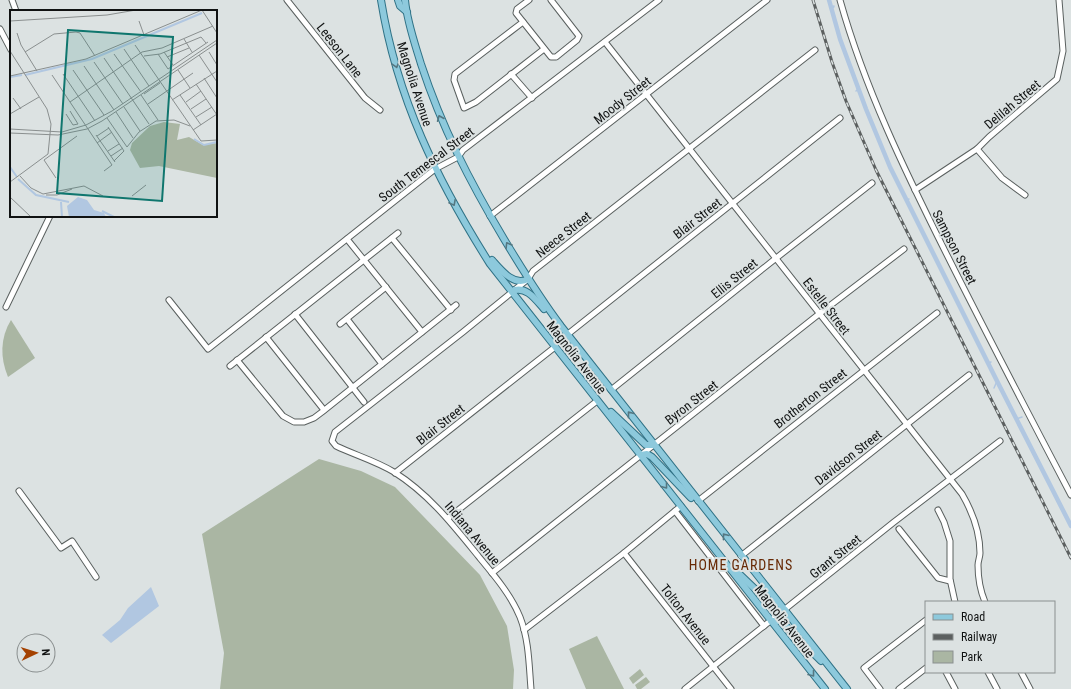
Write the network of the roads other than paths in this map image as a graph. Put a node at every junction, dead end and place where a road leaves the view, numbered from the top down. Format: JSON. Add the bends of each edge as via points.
{"nodes":[{"id":1,"x":12,"y":0,"type":"edge"},
{"id":2,"x":287,"y":0,"type":"edge"},
{"id":3,"x":381,"y":0,"type":"edge"},
{"id":4,"x":398,"y":0,"type":"edge"},
{"id":5,"x":405,"y":0,"type":"edge"},
{"id":6,"x":529,"y":0,"type":"edge"},
{"id":7,"x":551,"y":0,"type":"edge"},
{"id":8,"x":659,"y":0,"type":"edge"},
{"id":9,"x":767,"y":0,"type":"edge"},
{"id":10,"x":840,"y":0,"type":"edge"},
{"id":11,"x":1059,"y":0,"type":"edge"},
{"id":12,"x":16,"y":10,"type":"edge"},
{"id":13,"x":407,"y":12,"type":"junction"},
{"id":14,"x":523,"y":22,"type":"junction"},
{"id":15,"x":0,"y":29,"type":"edge"},
{"id":16,"x":605,"y":42,"type":"junction"},
{"id":17,"x":10,"y":48,"type":"edge"},
{"id":18,"x":544,"y":49,"type":"junction"},
{"id":19,"x":815,"y":50,"type":"dead end"},
{"id":20,"x":511,"y":74,"type":"junction"},
{"id":21,"x":647,"y":95,"type":"junction"},
{"id":22,"x":532,"y":98,"type":"junction"},
{"id":23,"x":380,"y":110,"type":"dead end"},
{"id":24,"x":840,"y":118,"type":"dead end"},
{"id":25,"x":689,"y":148,"type":"junction"},
{"id":26,"x":977,"y":150,"type":"junction"},
{"id":27,"x":458,"y":157,"type":"junction"},
{"id":28,"x":435,"y":169,"type":"junction"},
{"id":29,"x":872,"y":183,"type":"dead end"},
{"id":30,"x":915,"y":190,"type":"junction"},
{"id":31,"x":1025,"y":196,"type":"dead end"},
{"id":32,"x":732,"y":204,"type":"junction"},
{"id":33,"x":490,"y":216,"type":"junction"},
{"id":34,"x":50,"y":217,"type":"edge"},
{"id":35,"x":398,"y":233,"type":"dead end"},
{"id":36,"x":392,"y":238,"type":"junction"},
{"id":37,"x":347,"y":239,"type":"junction"},
{"id":38,"x":904,"y":249,"type":"dead end"},
{"id":39,"x":482,"y":250,"type":"junction"},
{"id":40,"x":775,"y":259,"type":"junction"},
{"id":41,"x":364,"y":260,"type":"junction"},
{"id":42,"x":528,"y":278,"type":"junction"},
{"id":43,"x":386,"y":287,"type":"junction"},
{"id":44,"x":512,"y":291,"type":"junction"},
{"id":45,"x":169,"y":300,"type":"dead end"},
{"id":46,"x":456,"y":306,"type":"dead end"},
{"id":47,"x":6,"y":307,"type":"dead end"},
{"id":48,"x":451,"y":310,"type":"junction"},
{"id":49,"x":937,"y":313,"type":"dead end"},
{"id":50,"x":296,"y":314,"type":"junction"},
{"id":51,"x":819,"y":314,"type":"junction"},
{"id":52,"x":347,"y":319,"type":"junction"},
{"id":53,"x":340,"y":324,"type":"dead end"},
{"id":54,"x":560,"y":326,"type":"junction"},
{"id":55,"x":422,"y":332,"type":"junction"},
{"id":56,"x":568,"y":334,"type":"junction"},
{"id":57,"x":266,"y":337,"type":"junction"},
{"id":58,"x":555,"y":347,"type":"junction"},
{"id":59,"x":237,"y":360,"type":"junction"},
{"id":60,"x":382,"y":364,"type":"junction"},
{"id":61,"x":230,"y":366,"type":"dead end"},
{"id":62,"x":864,"y":370,"type":"junction"},
{"id":63,"x":969,"y":375,"type":"dead end"},
{"id":64,"x":354,"y":387,"type":"junction"},
{"id":65,"x":611,"y":390,"type":"junction"},
{"id":66,"x":598,"y":401,"type":"junction"},
{"id":67,"x":364,"y":402,"type":"dead end"},
{"id":68,"x":324,"y":410,"type":"junction"},
{"id":69,"x":906,"y":424,"type":"junction"},
{"id":70,"x":332,"y":441,"type":"joint"},
{"id":71,"x":1000,"y":441,"type":"dead end"},
{"id":72,"x":654,"y":445,"type":"junction"},
{"id":73,"x":640,"y":455,"type":"junction"},
{"id":74,"x":395,"y":473,"type":"junction"},
{"id":75,"x":951,"y":478,"type":"junction"},
{"id":76,"x":19,"y":491,"type":"dead end"},
{"id":77,"x":1071,"y":495,"type":"edge"},
{"id":78,"x":698,"y":501,"type":"junction"},
{"id":79,"x":681,"y":506,"type":"junction"},
{"id":80,"x":938,"y":510,"type":"dead end"},
{"id":81,"x":675,"y":511,"type":"junction"},
{"id":82,"x":448,"y":518,"type":"junction"},
{"id":83,"x":899,"y":529,"type":"dead end"},
{"id":84,"x":624,"y":553,"type":"junction"},
{"id":85,"x":718,"y":554,"type":"junction"},
{"id":86,"x":741,"y":556,"type":"junction"},
{"id":87,"x":492,"y":573,"type":"junction"},
{"id":88,"x":96,"y":577,"type":"dead end"},
{"id":89,"x":950,"y":581,"type":"junction"},
{"id":90,"x":955,"y":600,"type":"edge"},
{"id":91,"x":986,"y":601,"type":"edge"},
{"id":92,"x":785,"y":610,"type":"junction"},
{"id":93,"x":771,"y":621,"type":"junction"},
{"id":94,"x":925,"y":621,"type":"edge"},
{"id":95,"x":764,"y":626,"type":"junction"},
{"id":96,"x":524,"y":630,"type":"junction"},
{"id":97,"x":713,"y":666,"type":"junction"},
{"id":98,"x":925,"y":669,"type":"edge"},
{"id":99,"x":947,"y":673,"type":"edge"},
{"id":100,"x":989,"y":673,"type":"edge"},
{"id":101,"x":1022,"y":673,"type":"edge"},
{"id":102,"x":839,"y":679,"type":"junction"},
{"id":103,"x":531,"y":689,"type":"edge"},
{"id":104,"x":685,"y":689,"type":"edge"},
{"id":105,"x":731,"y":689,"type":"edge"},
{"id":106,"x":825,"y":689,"type":"edge"},
{"id":107,"x":847,"y":689,"type":"edge"},
{"id":108,"x":880,"y":689,"type":"edge"},
{"id":109,"x":899,"y":689,"type":"edge"},
{"id":110,"x":955,"y":689,"type":"edge"},
{"id":111,"x":997,"y":689,"type":"edge"},
{"id":112,"x":1030,"y":689,"type":"edge"}],
"edges":[{"from":1,"to":12,"type":"street"},
{"from":2,"to":23,"type":"street","name":"Leeson Lane","via":[[365,98]]},
{"from":3,"to":28,"type":"main road","name":"Magnolia Avenue","one_way":true,"via":[[393,58],[414,122]]},
{"from":4,"to":13,"type":"main road"},
{"from":5,"to":13,"type":"main road","name":"Magnolia Avenue"},
{"from":6,"to":14,"type":"street","via":[[517,9],[516,14]]},
{"from":7,"to":18,"type":"street","via":[[579,36],[578,40],[556,57],[551,58]]},
{"from":8,"to":16,"type":"street","name":"South Temescal Street"},
{"from":9,"to":21,"type":"street","name":"Moody Street"},
{"from":10,"to":30,"type":"street","name":"Sampson Street","via":[[864,73]]},
{"from":11,"to":26,"type":"street","name":"Delilah Street","via":[[1063,52],[1057,79]]},
{"from":27,"to":13,"type":"main road","name":"Magnolia Avenue","one_way":true,"via":[[437,109]]},
{"from":14,"to":18,"type":"street"},
{"from":14,"to":20,"type":"street","via":[[455,74],[454,80],[464,108],[476,102]]},
{"from":15,"to":17,"type":"street"},
{"from":16,"to":21,"type":"street","name":"Estelle Street"},
{"from":16,"to":22,"type":"street","name":"South Temescal Street"},
{"from":18,"to":20,"type":"street"},
{"from":19,"to":25,"type":"street","name":"Neece Street"},
{"from":20,"to":22,"type":"street"},
{"from":21,"to":25,"type":"street","name":"Estelle Street"},
{"from":21,"to":33,"type":"street","name":"Moody Street"},
{"from":22,"to":27,"type":"street","name":"South Temescal Street","via":[[463,150]]},
{"from":24,"to":32,"type":"street","name":"Blair Street"},
{"from":25,"to":32,"type":"street","name":"Estelle Street"},
{"from":25,"to":42,"type":"street","name":"Neece Street","via":[[533,271]]},
{"from":26,"to":30,"type":"street","name":"Delilah Street"},
{"from":26,"to":31,"type":"street","via":[[1002,178]]},
{"from":27,"to":28,"type":"street","name":"South Temescal Street"},
{"from":27,"to":33,"type":"main road","name":"Magnolia Avenue"},
{"from":28,"to":37,"type":"street","name":"South Temescal Street"},
{"from":28,"to":39,"type":"main road","name":"Magnolia Avenue","one_way":true},
{"from":29,"to":40,"type":"street","name":"Ellis Street"},
{"from":30,"to":77,"type":"street","name":"Sampson Street"},
{"from":32,"to":40,"type":"street","name":"Estelle Street"},
{"from":32,"to":56,"type":"street","name":"Blair Street"},
{"from":42,"to":33,"type":"main road","name":"Magnolia Avenue","one_way":true},
{"from":34,"to":47,"type":"street"},
{"from":35,"to":36,"type":"street"},
{"from":36,"to":41,"type":"street"},
{"from":36,"to":48,"type":"street"},
{"from":37,"to":41,"type":"street"},
{"from":37,"to":45,"type":"street","name":"South Temescal Street","via":[[208,349]]},
{"from":38,"to":51,"type":"street","name":"Byron Street"},
{"from":39,"to":42,"type":"main road","via":[[514,280],[522,282]]},
{"from":39,"to":44,"type":"main road","name":"Magnolia Avenue"},
{"from":40,"to":51,"type":"street","name":"Estelle Street"},
{"from":40,"to":65,"type":"street","name":"Ellis Street"},
{"from":41,"to":43,"type":"street"},
{"from":41,"to":50,"type":"street"},
{"from":42,"to":44,"type":"street","name":"Neece Street"},
{"from":42,"to":54,"type":"main road","name":"Magnolia Avenue"},
{"from":43,"to":52,"type":"street"},
{"from":43,"to":55,"type":"street"},
{"from":44,"to":54,"type":"main road","via":[[525,291]]},
{"from":44,"to":58,"type":"main road","name":"Magnolia Avenue"},
{"from":44,"to":70,"type":"street","name":"Neece Street","via":[[335,432]]},
{"from":46,"to":48,"type":"street"},
{"from":48,"to":55,"type":"street"},
{"from":49,"to":62,"type":"street","name":"Brotherton Street"},
{"from":50,"to":57,"type":"street"},
{"from":50,"to":64,"type":"street"},
{"from":51,"to":62,"type":"street","name":"Estelle Street"},
{"from":51,"to":72,"type":"street","name":"Byron Street"},
{"from":52,"to":53,"type":"street"},
{"from":52,"to":60,"type":"street"},
{"from":54,"to":56,"type":"main road","name":"Magnolia Avenue"},
{"from":55,"to":60,"type":"street"},
{"from":56,"to":65,"type":"main road","name":"Magnolia Avenue"},
{"from":57,"to":59,"type":"street"},
{"from":57,"to":68,"type":"street"},
{"from":58,"to":66,"type":"main road","name":"Magnolia Avenue"},
{"from":58,"to":74,"type":"street","name":"Blair Street"},
{"from":59,"to":61,"type":"street"},
{"from":59,"to":68,"type":"street","via":[[283,416],[294,422],[304,422]]},
{"from":60,"to":64,"type":"street"},
{"from":62,"to":69,"type":"street","name":"Estelle Street"},
{"from":62,"to":78,"type":"street","name":"Brotherton Street"},
{"from":63,"to":69,"type":"street","name":"Davidson Street"},
{"from":64,"to":67,"type":"street"},
{"from":64,"to":68,"type":"street"},
{"from":72,"to":65,"type":"main road","name":"Magnolia Avenue","one_way":true},
{"from":66,"to":72,"type":"main road","via":[[646,445]]},
{"from":66,"to":73,"type":"main road","name":"Magnolia Avenue"},
{"from":66,"to":82,"type":"street"},
{"from":69,"to":75,"type":"street","name":"Estelle Street"},
{"from":69,"to":86,"type":"street","name":"Davidson Street"},
{"from":70,"to":74,"type":"street","name":"Indiana Avenue","via":[[336,446]]},
{"from":71,"to":75,"type":"street","name":"Grant Street"},
{"from":72,"to":73,"type":"street","name":"Byron Street"},
{"from":72,"to":78,"type":"main road","name":"Magnolia Avenue"},
{"from":73,"to":78,"type":"main road","via":[[647,454],[652,457],[691,498]]},
{"from":73,"to":79,"type":"main road","name":"Magnolia Avenue","one_way":true},
{"from":73,"to":87,"type":"street","name":"Byron Street"},
{"from":74,"to":82,"type":"street","name":"Indiana Avenue"},
{"from":75,"to":91,"type":"street","name":"Estelle Street","via":[[976,523],[980,554],[978,578]]},
{"from":75,"to":92,"type":"street","name":"Grant Street"},
{"from":76,"to":88,"type":"street","via":[[61,548],[72,541]]},
{"from":86,"to":78,"type":"main road","name":"Magnolia Avenue","one_way":true},
{"from":79,"to":81,"type":"street"},
{"from":79,"to":85,"type":"main road","name":"Magnolia Avenue"},
{"from":80,"to":89,"type":"street","via":[[950,540]]},
{"from":81,"to":84,"type":"street"},
{"from":81,"to":95,"type":"street","name":"Magnolia Avenue"},
{"from":82,"to":87,"type":"street","name":"Indiana Avenue"},
{"from":83,"to":89,"type":"street","via":[[938,578]]},
{"from":84,"to":96,"type":"street"},
{"from":84,"to":97,"type":"street","name":"Tolton Avenue"},
{"from":85,"to":92,"type":"main road","via":[[777,610]]},
{"from":85,"to":93,"type":"main road","name":"Magnolia Avenue"},
{"from":86,"to":92,"type":"main road","name":"Magnolia Avenue"},
{"from":87,"to":96,"type":"street","name":"Indiana Avenue","via":[[516,610]]},
{"from":89,"to":90,"type":"street"},
{"from":92,"to":93,"type":"street","name":"Grant Street"},
{"from":92,"to":102,"type":"main road","name":"Magnolia Avenue"},
{"from":93,"to":95,"type":"street","name":"Grant Street"},
{"from":93,"to":102,"type":"main road","via":[[780,622]]},
{"from":93,"to":106,"type":"main road","name":"Magnolia Avenue","one_way":true},
{"from":94,"to":108,"type":"street","via":[[864,668]]},
{"from":95,"to":97,"type":"street","name":"Grant Street"},
{"from":96,"to":103,"type":"street","name":"Indiana Avenue"},
{"from":97,"to":104,"type":"street","name":"Grant Street"},
{"from":97,"to":105,"type":"street","name":"Tolton Avenue"},
{"from":98,"to":109,"type":"street"},
{"from":99,"to":110,"type":"street"},
{"from":100,"to":111,"type":"street"},
{"from":101,"to":112,"type":"street"},
{"from":102,"to":107,"type":"main road","name":"Magnolia Avenue"}]}
